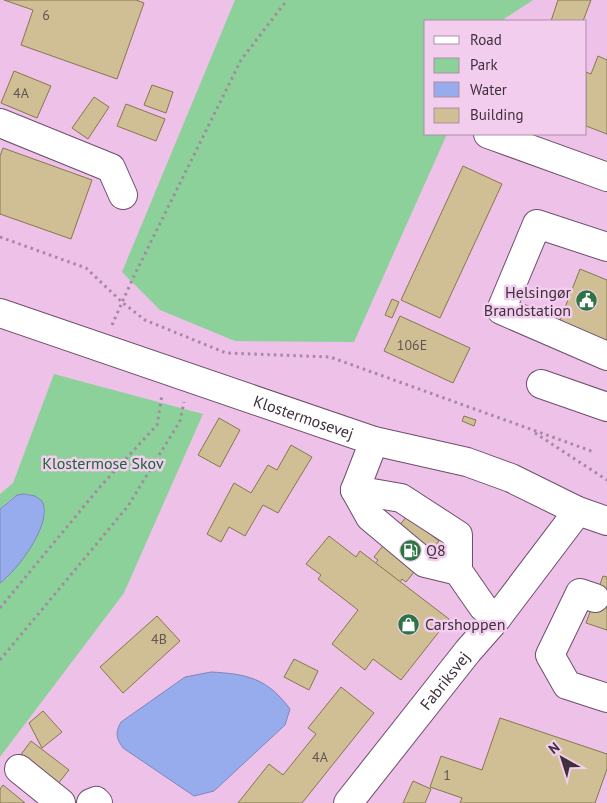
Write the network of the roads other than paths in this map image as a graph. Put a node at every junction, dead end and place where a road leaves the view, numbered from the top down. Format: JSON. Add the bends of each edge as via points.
{"nodes":[{"id":1,"x":0,"y":123,"type":"edge"},
{"id":2,"x":491,"y":135,"type":"edge"},
{"id":3,"x":607,"y":177,"type":"edge"},
{"id":4,"x":123,"y":195,"type":"dead end"},
{"id":5,"x":607,"y":246,"type":"edge"},
{"id":6,"x":0,"y":313,"type":"edge"},
{"id":7,"x":607,"y":356,"type":"edge"},
{"id":8,"x":541,"y":384,"type":"dead end"},
{"id":9,"x":607,"y":407,"type":"edge"},
{"id":10,"x":374,"y":441,"type":"junction"},
{"id":11,"x":355,"y":490,"type":"junction"},
{"id":12,"x":578,"y":511,"type":"junction"},
{"id":13,"x":607,"y":521,"type":"edge"},
{"id":14,"x":458,"y":572,"type":"junction"},
{"id":15,"x":595,"y":598,"type":"dead end"},
{"id":16,"x":497,"y":618,"type":"junction"},
{"id":17,"x":607,"y":698,"type":"edge"},
{"id":18,"x":19,"y":769,"type":"dead end"},
{"id":19,"x":61,"y":803,"type":"edge"},
{"id":20,"x":92,"y":803,"type":"edge"},
{"id":21,"x":98,"y":803,"type":"edge"},
{"id":22,"x":348,"y":803,"type":"edge"}],
"edges":[{"from":1,"to":4,"type":"main road","via":[[112,168]]},
{"from":2,"to":3,"type":"main road"},
{"from":5,"to":7,"type":"main road","via":[[537,224],[501,310]]},
{"from":6,"to":10,"type":"main road","name":"Klostermosevej"},
{"from":8,"to":9,"type":"main road"},
{"from":10,"to":11,"type":"main road"},
{"from":10,"to":12,"type":"main road","name":"Klostermosevej","via":[[467,462],[511,478]]},
{"from":11,"to":14,"type":"main road","via":[[370,516],[425,563]]},
{"from":11,"to":14,"type":"main road","via":[[401,498],[458,535]]},
{"from":12,"to":13,"type":"main road","name":"Klostermosevej"},
{"from":12,"to":16,"type":"main road","name":"Fabriksvej"},
{"from":14,"to":16,"type":"main road","via":[[484,607]]},
{"from":15,"to":17,"type":"main road","via":[[580,593],[550,655],[568,685]]},
{"from":16,"to":22,"type":"main road","name":"Fabriksvej"},
{"from":18,"to":19,"type":"main road"},
{"from":20,"to":21,"type":"main road"}]}
